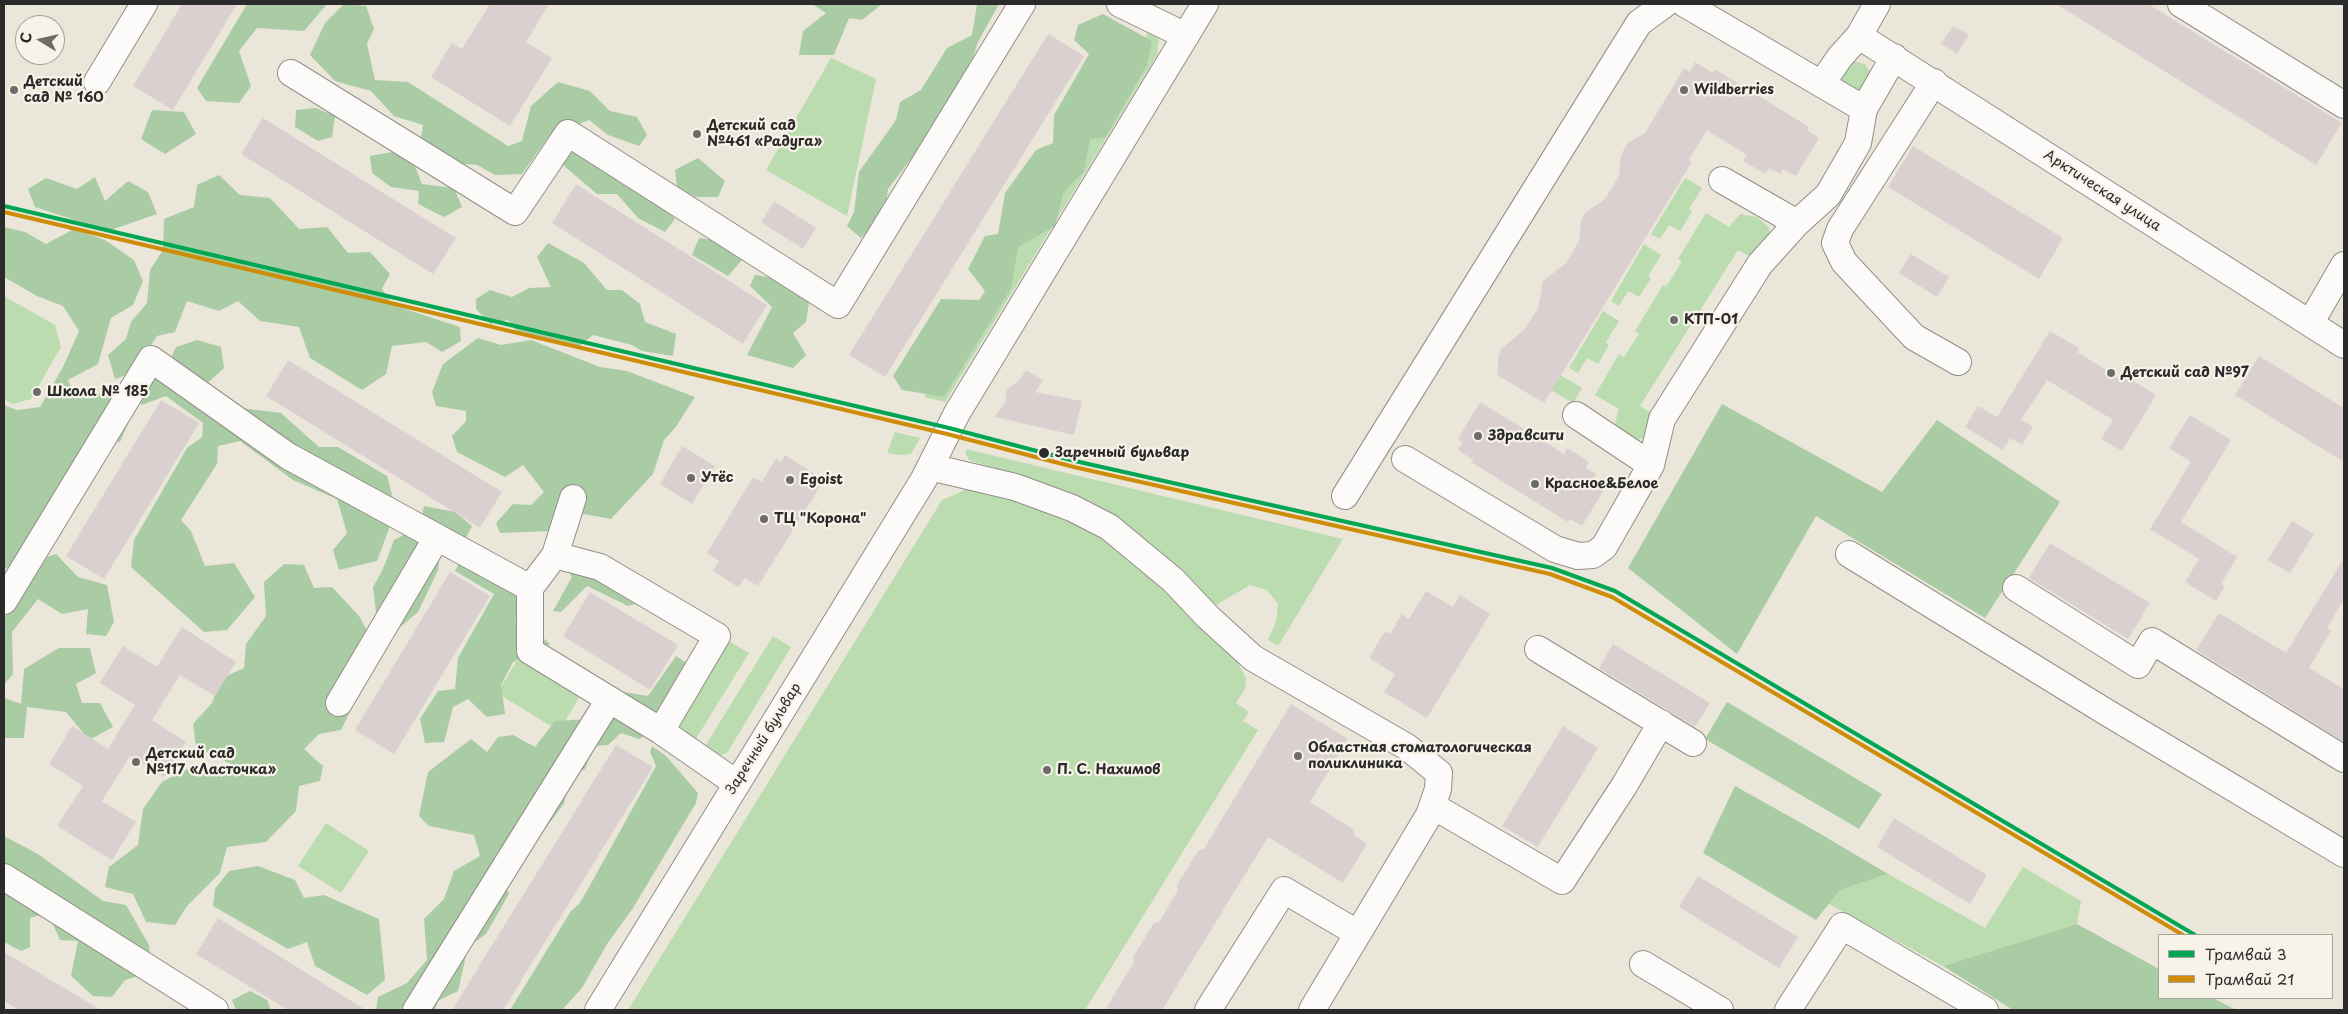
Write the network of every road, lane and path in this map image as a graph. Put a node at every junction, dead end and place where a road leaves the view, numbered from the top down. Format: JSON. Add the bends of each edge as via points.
{"nodes":[{"id":1,"x":144,"y":4,"type":"edge"},
{"id":2,"x":1022,"y":4,"type":"edge"},
{"id":3,"x":1120,"y":4,"type":"edge"},
{"id":4,"x":1205,"y":4,"type":"edge"},
{"id":5,"x":1665,"y":4,"type":"edge"},
{"id":6,"x":1685,"y":4,"type":"edge"},
{"id":7,"x":1877,"y":4,"type":"edge"},
{"id":8,"x":2181,"y":4,"type":"edge"},
{"id":9,"x":1186,"y":36,"type":"junction"},
{"id":10,"x":1859,"y":36,"type":"junction"},
{"id":11,"x":1894,"y":57,"type":"junction"},
{"id":12,"x":291,"y":74,"type":"dead end"},
{"id":13,"x":97,"y":82,"type":"dead end"},
{"id":14,"x":1934,"y":82,"type":"junction"},
{"id":15,"x":1822,"y":83,"type":"junction"},
{"id":16,"x":2344,"y":105,"type":"edge"},
{"id":17,"x":1864,"y":109,"type":"junction"},
{"id":18,"x":1722,"y":180,"type":"dead end"},
{"id":19,"x":1797,"y":223,"type":"junction"},
{"id":20,"x":2344,"y":265,"type":"edge"},
{"id":21,"x":2311,"y":322,"type":"junction"},
{"id":22,"x":2344,"y":344,"type":"edge"},
{"id":23,"x":1958,"y":362,"type":"dead end"},
{"id":24,"x":1576,"y":415,"type":"dead end"},
{"id":25,"x":1405,"y":459,"type":"dead end"},
{"id":26,"x":1651,"y":465,"type":"junction"},
{"id":27,"x":930,"y":467,"type":"junction"},
{"id":28,"x":1345,"y":496,"type":"dead end"},
{"id":29,"x":574,"y":498,"type":"dead end"},
{"id":30,"x":437,"y":537,"type":"junction"},
{"id":31,"x":1849,"y":554,"type":"dead end"},
{"id":32,"x":555,"y":555,"type":"junction"},
{"id":33,"x":530,"y":588,"type":"junction"},
{"id":34,"x":2016,"y":588,"type":"dead end"},
{"id":35,"x":4,"y":601,"type":"edge"},
{"id":36,"x":1538,"y":649,"type":"dead end"},
{"id":37,"x":609,"y":700,"type":"junction"},
{"id":38,"x":339,"y":703,"type":"dead end"},
{"id":39,"x":1661,"y":723,"type":"junction"},
{"id":40,"x":661,"y":731,"type":"junction"},
{"id":41,"x":1693,"y":743,"type":"dead end"},
{"id":42,"x":2344,"y":759,"type":"edge"},
{"id":43,"x":736,"y":783,"type":"junction"},
{"id":44,"x":1433,"y":806,"type":"junction"},
{"id":45,"x":2344,"y":854,"type":"edge"},
{"id":46,"x":4,"y":877,"type":"edge"},
{"id":47,"x":1357,"y":933,"type":"junction"},
{"id":48,"x":1643,"y":964,"type":"dead end"},
{"id":49,"x":207,"y":1008,"type":"edge"},
{"id":50,"x":416,"y":1010,"type":"edge"},
{"id":51,"x":598,"y":1010,"type":"edge"},
{"id":52,"x":1208,"y":1010,"type":"edge"},
{"id":53,"x":1312,"y":1010,"type":"edge"},
{"id":54,"x":1720,"y":1010,"type":"edge"},
{"id":55,"x":1788,"y":1010,"type":"edge"},
{"id":56,"x":1985,"y":1010,"type":"edge"}],
"edges":[{"from":1,"to":13,"type":"street"},
{"from":2,"to":12,"type":"street","via":[[838,305],[568,133],[515,212]]},
{"from":3,"to":9,"type":"street"},
{"from":4,"to":9,"type":"street","name":"Заречный бульвар"},
{"from":5,"to":28,"type":"street","via":[[1639,23]]},
{"from":6,"to":15,"type":"street"},
{"from":7,"to":10,"type":"street"},
{"from":8,"to":16,"type":"street"},
{"from":9,"to":27,"type":"street","name":"Заречный бульвар","via":[[957,413]]},
{"from":10,"to":11,"type":"street","name":"Арктическая улица"},
{"from":10,"to":15,"type":"street"},
{"from":11,"to":14,"type":"street","name":"Арктическая улица"},
{"from":11,"to":17,"type":"street"},
{"from":14,"to":21,"type":"street","name":"Арктическая улица"},
{"from":14,"to":23,"type":"street","via":[[1840,229],[1835,243],[1844,262],[1914,337]]},
{"from":15,"to":17,"type":"street"},
{"from":17,"to":19,"type":"street","via":[[1858,143],[1828,195]]},
{"from":18,"to":19,"type":"street"},
{"from":19,"to":26,"type":"street","via":[[1760,264],[1662,419]]},
{"from":20,"to":21,"type":"street"},
{"from":21,"to":22,"type":"street","name":"Арктическая улица"},
{"from":24,"to":26,"type":"street"},
{"from":25,"to":26,"type":"street","via":[[1555,549],[1578,556],[1593,555],[1604,547]]},
{"from":27,"to":43,"type":"street","name":"Заречный бульвар"},
{"from":27,"to":44,"type":"street","via":[[1015,487],[1072,508],[1109,527],[1172,580],[1253,658],[1406,747],[1439,773]]},
{"from":29,"to":32,"type":"street"},
{"from":30,"to":33,"type":"street"},
{"from":30,"to":35,"type":"street","via":[[288,456],[151,359]]},
{"from":30,"to":38,"type":"street"},
{"from":31,"to":45,"type":"street"},
{"from":32,"to":33,"type":"street"},
{"from":32,"to":40,"type":"street","via":[[600,567],[717,636]]},
{"from":33,"to":37,"type":"street","via":[[530,651]]},
{"from":34,"to":42,"type":"street","via":[[2138,665],[2152,641]]},
{"from":36,"to":39,"type":"street"},
{"from":37,"to":40,"type":"street"},
{"from":37,"to":50,"type":"street"},
{"from":39,"to":41,"type":"street"},
{"from":39,"to":44,"type":"street","via":[[1562,881]]},
{"from":40,"to":43,"type":"street"},
{"from":43,"to":51,"type":"street","name":"Заречный бульвар"},
{"from":44,"to":47,"type":"street"},
{"from":46,"to":49,"type":"street"},
{"from":47,"to":52,"type":"street","via":[[1284,890]]},
{"from":47,"to":53,"type":"street"},
{"from":48,"to":54,"type":"street"},
{"from":55,"to":56,"type":"street","via":[[1842,926]]}]}
